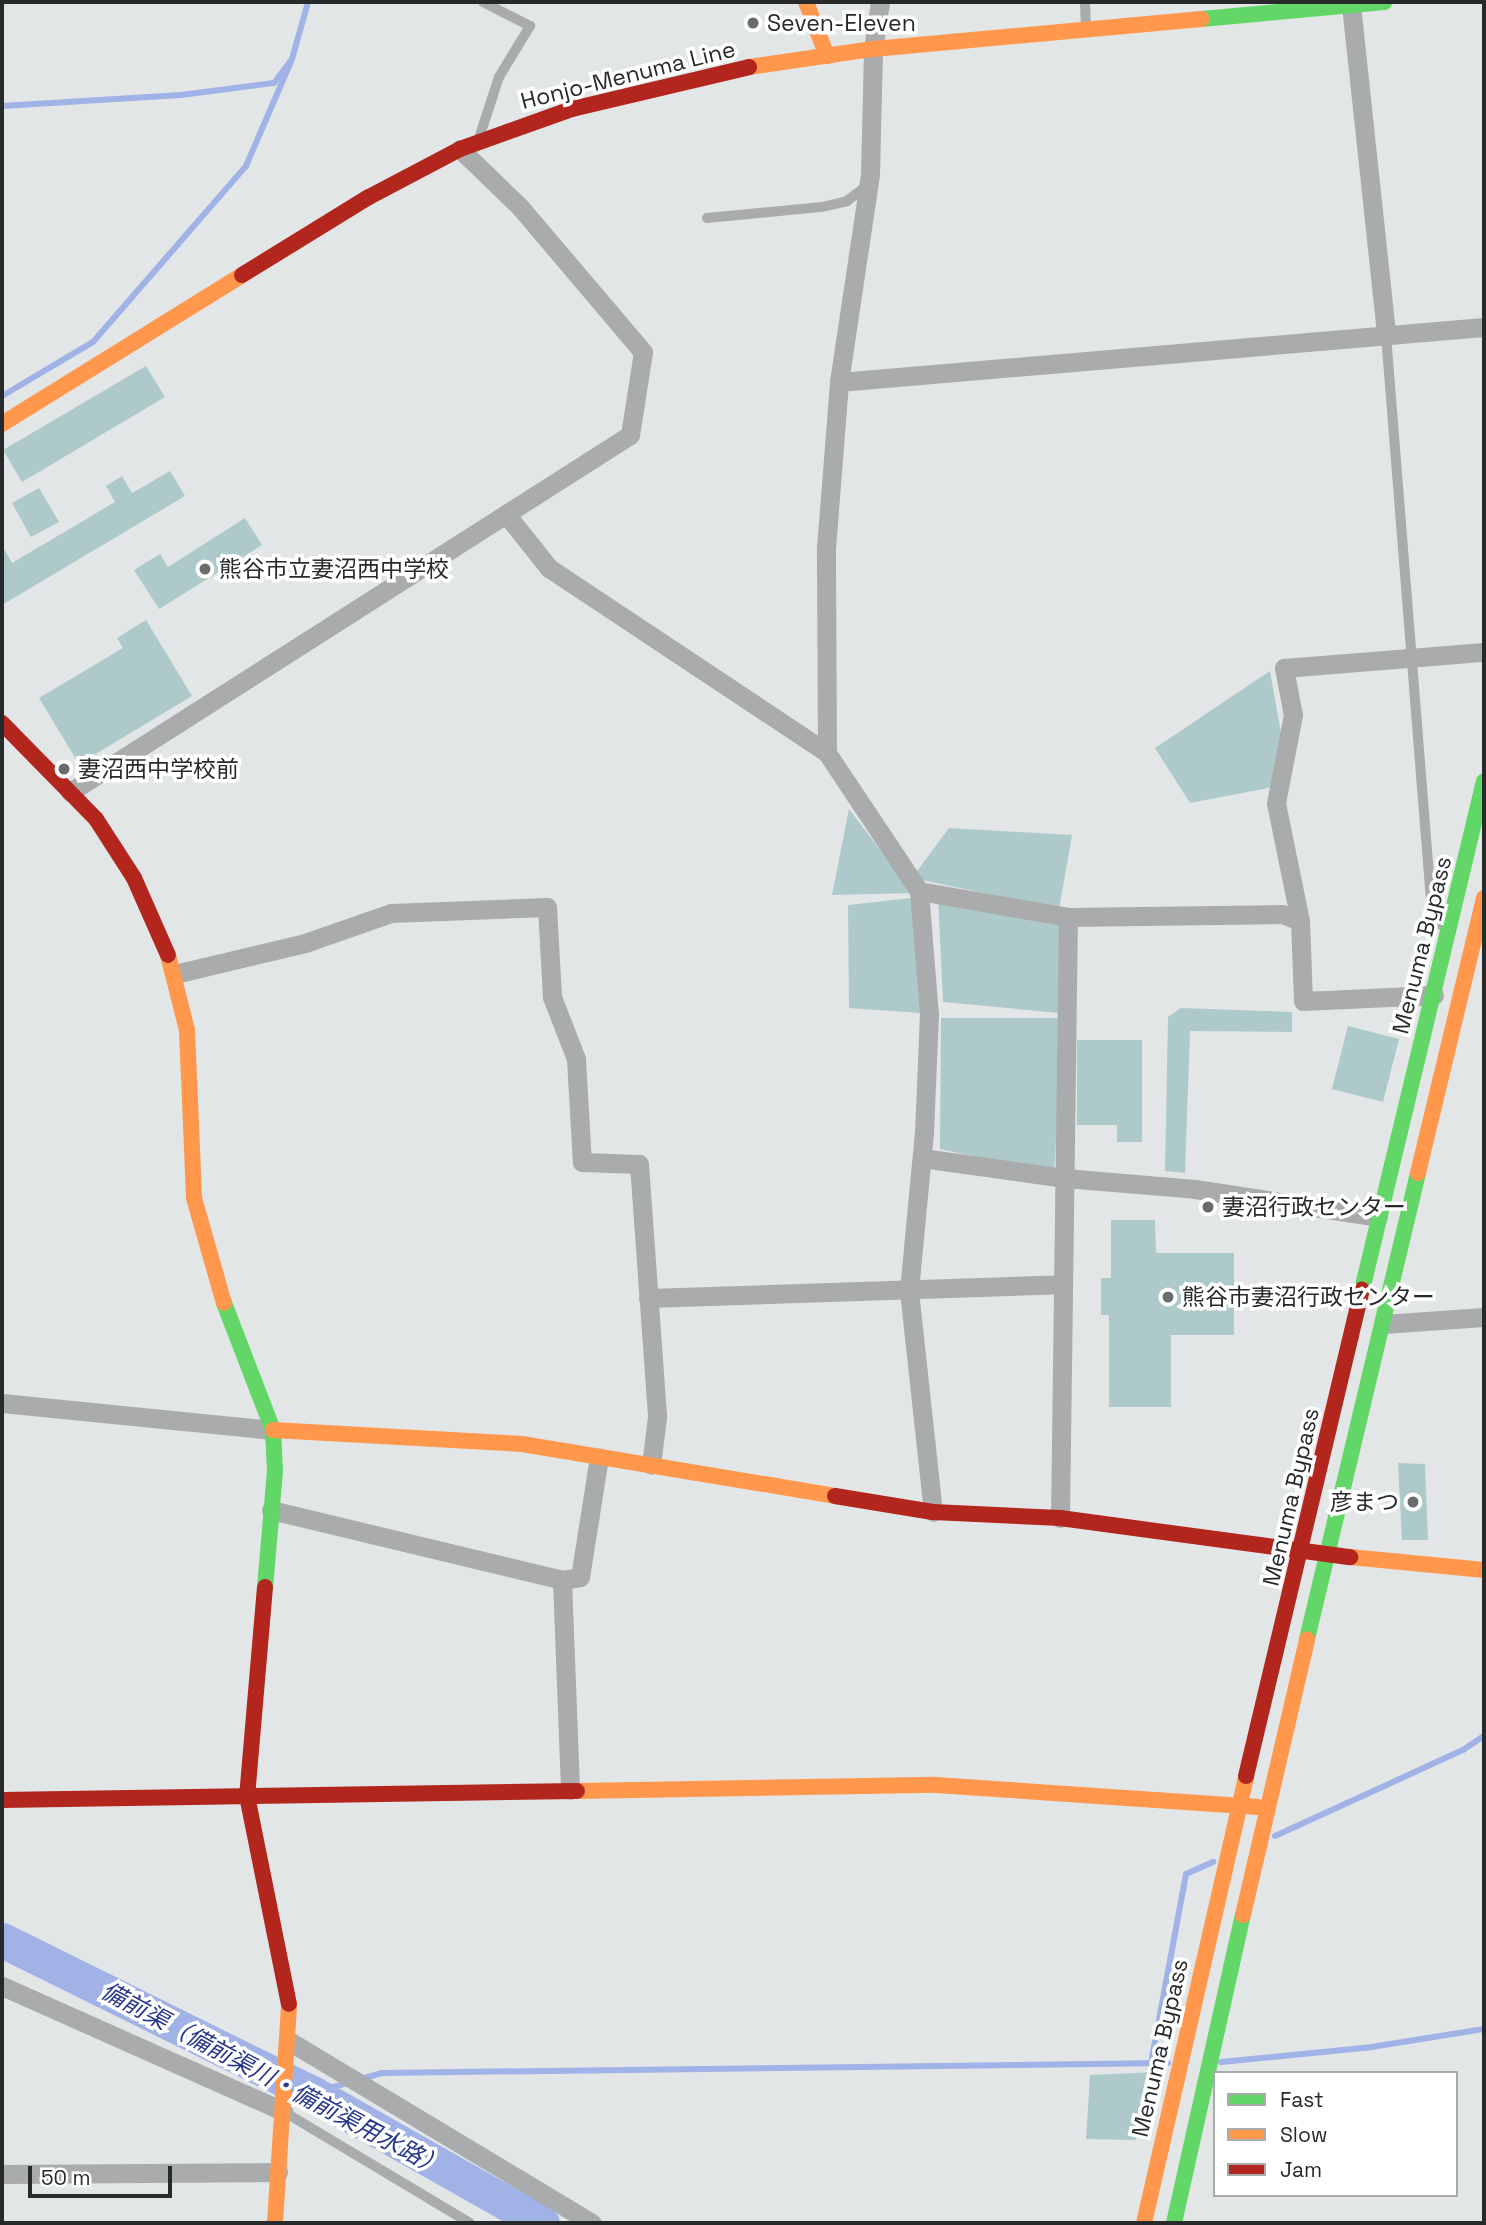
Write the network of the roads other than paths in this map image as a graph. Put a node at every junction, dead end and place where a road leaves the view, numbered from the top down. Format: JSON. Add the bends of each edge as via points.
{"nodes":[{"id":1,"x":483,"y":2,"type":"edge"},
{"id":2,"x":806,"y":2,"type":"edge"},
{"id":3,"x":880,"y":2,"type":"edge"},
{"id":4,"x":1085,"y":2,"type":"edge"},
{"id":5,"x":1384,"y":2,"type":"edge"},
{"id":6,"x":1351,"y":3,"type":"edge"},
{"id":7,"x":1087,"y":29,"type":"junction"},
{"id":8,"x":873,"y":49,"type":"junction"},
{"id":9,"x":827,"y":55,"type":"junction"},
{"id":10,"x":469,"y":146,"type":"junction"},
{"id":11,"x":869,"y":185,"type":"junction"},
{"id":12,"x":707,"y":218,"type":"dead end"},
{"id":13,"x":1484,"y":327,"type":"edge"},
{"id":14,"x":1386,"y":335,"type":"junction"},
{"id":15,"x":839,"y":382,"type":"junction"},
{"id":16,"x":2,"y":424,"type":"edge"},
{"id":17,"x":506,"y":514,"type":"junction"},
{"id":18,"x":1484,"y":652,"type":"edge"},
{"id":19,"x":1415,"y":659,"type":"junction"},
{"id":20,"x":2,"y":723,"type":"edge"},
{"id":21,"x":827,"y":753,"type":"junction"},
{"id":22,"x":1484,"y":781,"type":"edge"},
{"id":23,"x":70,"y":792,"type":"junction"},
{"id":24,"x":919,"y":891,"type":"junction"},
{"id":25,"x":1484,"y":898,"type":"edge"},
{"id":26,"x":1068,"y":917,"type":"junction"},
{"id":27,"x":1300,"y":921,"type":"junction"},
{"id":28,"x":1449,"y":937,"type":"junction"},
{"id":29,"x":175,"y":974,"type":"junction"},
{"id":30,"x":1465,"y":981,"type":"junction"},
{"id":31,"x":1484,"y":981,"type":"edge"},
{"id":32,"x":1434,"y":995,"type":"junction"},
{"id":33,"x":922,"y":1158,"type":"junction"},
{"id":34,"x":1065,"y":1178,"type":"junction"},
{"id":35,"x":1378,"y":1217,"type":"junction"},
{"id":36,"x":1063,"y":1284,"type":"junction"},
{"id":37,"x":909,"y":1291,"type":"junction"},
{"id":38,"x":648,"y":1298,"type":"junction"},
{"id":39,"x":1484,"y":1317,"type":"edge"},
{"id":40,"x":1383,"y":1324,"type":"junction"},
{"id":41,"x":2,"y":1403,"type":"edge"},
{"id":42,"x":272,"y":1430,"type":"junction"},
{"id":43,"x":599,"y":1457,"type":"junction"},
{"id":44,"x":651,"y":1465,"type":"junction"},
{"id":45,"x":271,"y":1510,"type":"junction"},
{"id":46,"x":933,"y":1512,"type":"junction"},
{"id":47,"x":1059,"y":1518,"type":"junction"},
{"id":48,"x":1303,"y":1551,"type":"junction"},
{"id":49,"x":1327,"y":1555,"type":"junction"},
{"id":50,"x":1484,"y":1570,"type":"edge"},
{"id":51,"x":562,"y":1580,"type":"junction"},
{"id":52,"x":570,"y":1790,"type":"junction"},
{"id":53,"x":247,"y":1796,"type":"junction"},
{"id":54,"x":2,"y":1800,"type":"edge"},
{"id":55,"x":1239,"y":1805,"type":"junction"},
{"id":56,"x":1267,"y":1808,"type":"junction"},
{"id":57,"x":2,"y":1986,"type":"edge"},
{"id":58,"x":288,"y":2050,"type":"junction"},
{"id":59,"x":283,"y":2111,"type":"junction"},
{"id":60,"x":278,"y":2172,"type":"junction"},
{"id":61,"x":2,"y":2174,"type":"edge"},
{"id":62,"x":275,"y":2223,"type":"edge"},
{"id":63,"x":470,"y":2223,"type":"edge"},
{"id":64,"x":592,"y":2223,"type":"edge"},
{"id":65,"x":1144,"y":2223,"type":"edge"},
{"id":66,"x":1174,"y":2223,"type":"edge"}],
"edges":[{"from":1,"to":10,"type":"lane","via":[[530,26],[499,77]]},
{"from":2,"to":9,"type":"main road"},
{"from":3,"to":8,"type":"street"},
{"from":4,"to":7,"type":"lane"},
{"from":5,"to":6,"type":"main road","name":"Honjo-Menuma Line"},
{"from":6,"to":7,"type":"main road","name":"Honjo-Menuma Line"},
{"from":6,"to":14,"type":"street"},
{"from":7,"to":8,"type":"main road","name":"Honjo-Menuma Line"},
{"from":8,"to":9,"type":"main road","name":"Honjo-Menuma Line"},
{"from":8,"to":11,"type":"street"},
{"from":9,"to":10,"type":"main road","name":"Honjo-Menuma Line","via":[[663,85],[572,109]]},
{"from":10,"to":16,"type":"main road","name":"Honjo-Menuma Line","via":[[369,198]]},
{"from":10,"to":17,"type":"street","via":[[643,352],[631,435]]},
{"from":11,"to":12,"type":"lane","via":[[847,201],[821,207]]},
{"from":11,"to":15,"type":"street"},
{"from":13,"to":14,"type":"street"},
{"from":14,"to":15,"type":"street"},
{"from":14,"to":19,"type":"lane"},
{"from":15,"to":21,"type":"street","via":[[826,548]]},
{"from":17,"to":21,"type":"street","via":[[549,568]]},
{"from":17,"to":23,"type":"street"},
{"from":18,"to":19,"type":"street"},
{"from":19,"to":27,"type":"street","via":[[1284,668],[1293,715],[1276,803]]},
{"from":19,"to":28,"type":"lane","via":[[1432,913]]},
{"from":20,"to":23,"type":"main road"},
{"from":21,"to":24,"type":"street"},
{"from":22,"to":28,"type":"main road","name":"Menuma Bypass"},
{"from":23,"to":29,"type":"main road","via":[[96,819],[134,878]]},
{"from":24,"to":26,"type":"street"},
{"from":24,"to":33,"type":"street","via":[[929,1014]]},
{"from":25,"to":30,"type":"main road","name":"Menuma Bypass"},
{"from":26,"to":27,"type":"street","via":[[1282,914]]},
{"from":26,"to":34,"type":"street"},
{"from":27,"to":32,"type":"street","via":[[1303,1001]]},
{"from":28,"to":32,"type":"main road","name":"Menuma Bypass"},
{"from":29,"to":38,"type":"street","via":[[305,943],[391,913],[547,907],[552,997],[576,1059],[582,1162],[639,1164]]},
{"from":29,"to":42,"type":"main road","via":[[187,1030],[194,1198],[223,1303]]},
{"from":30,"to":31,"type":"main road"},
{"from":30,"to":40,"type":"main road","name":"Menuma Bypass"},
{"from":32,"to":35,"type":"main road","name":"Menuma Bypass"},
{"from":33,"to":34,"type":"street"},
{"from":33,"to":37,"type":"street"},
{"from":34,"to":35,"type":"street","via":[[1195,1189]]},
{"from":34,"to":36,"type":"street"},
{"from":35,"to":48,"type":"main road","name":"Menuma Bypass"},
{"from":36,"to":37,"type":"street"},
{"from":36,"to":47,"type":"street"},
{"from":37,"to":38,"type":"street"},
{"from":37,"to":46,"type":"street"},
{"from":38,"to":44,"type":"street","via":[[657,1417]]},
{"from":39,"to":40,"type":"street"},
{"from":40,"to":49,"type":"main road","name":"Menuma Bypass"},
{"from":41,"to":42,"type":"street"},
{"from":42,"to":43,"type":"main road","via":[[522,1444]]},
{"from":42,"to":45,"type":"main road"},
{"from":43,"to":44,"type":"main road"},
{"from":43,"to":51,"type":"street","via":[[580,1577]]},
{"from":44,"to":46,"type":"main road"},
{"from":45,"to":51,"type":"street"},
{"from":45,"to":53,"type":"main road"},
{"from":46,"to":47,"type":"main road"},
{"from":47,"to":48,"type":"main road"},
{"from":48,"to":49,"type":"main road"},
{"from":48,"to":55,"type":"main road","name":"Menuma Bypass"},
{"from":49,"to":50,"type":"main road"},
{"from":49,"to":56,"type":"main road","name":"Menuma Bypass"},
{"from":51,"to":52,"type":"street"},
{"from":52,"to":53,"type":"main road"},
{"from":52,"to":55,"type":"main road","via":[[936,1784]]},
{"from":53,"to":54,"type":"main road"},
{"from":53,"to":58,"type":"main road","via":[[289,1999]]},
{"from":55,"to":56,"type":"main road"},
{"from":55,"to":65,"type":"main road","name":"Menuma Bypass"},
{"from":56,"to":66,"type":"main road","name":"Menuma Bypass"},
{"from":57,"to":59,"type":"street"},
{"from":58,"to":59,"type":"main road"},
{"from":58,"to":64,"type":"street"},
{"from":59,"to":60,"type":"main road"},
{"from":59,"to":63,"type":"lane"},
{"from":60,"to":61,"type":"street"},
{"from":60,"to":62,"type":"main road"}]}
